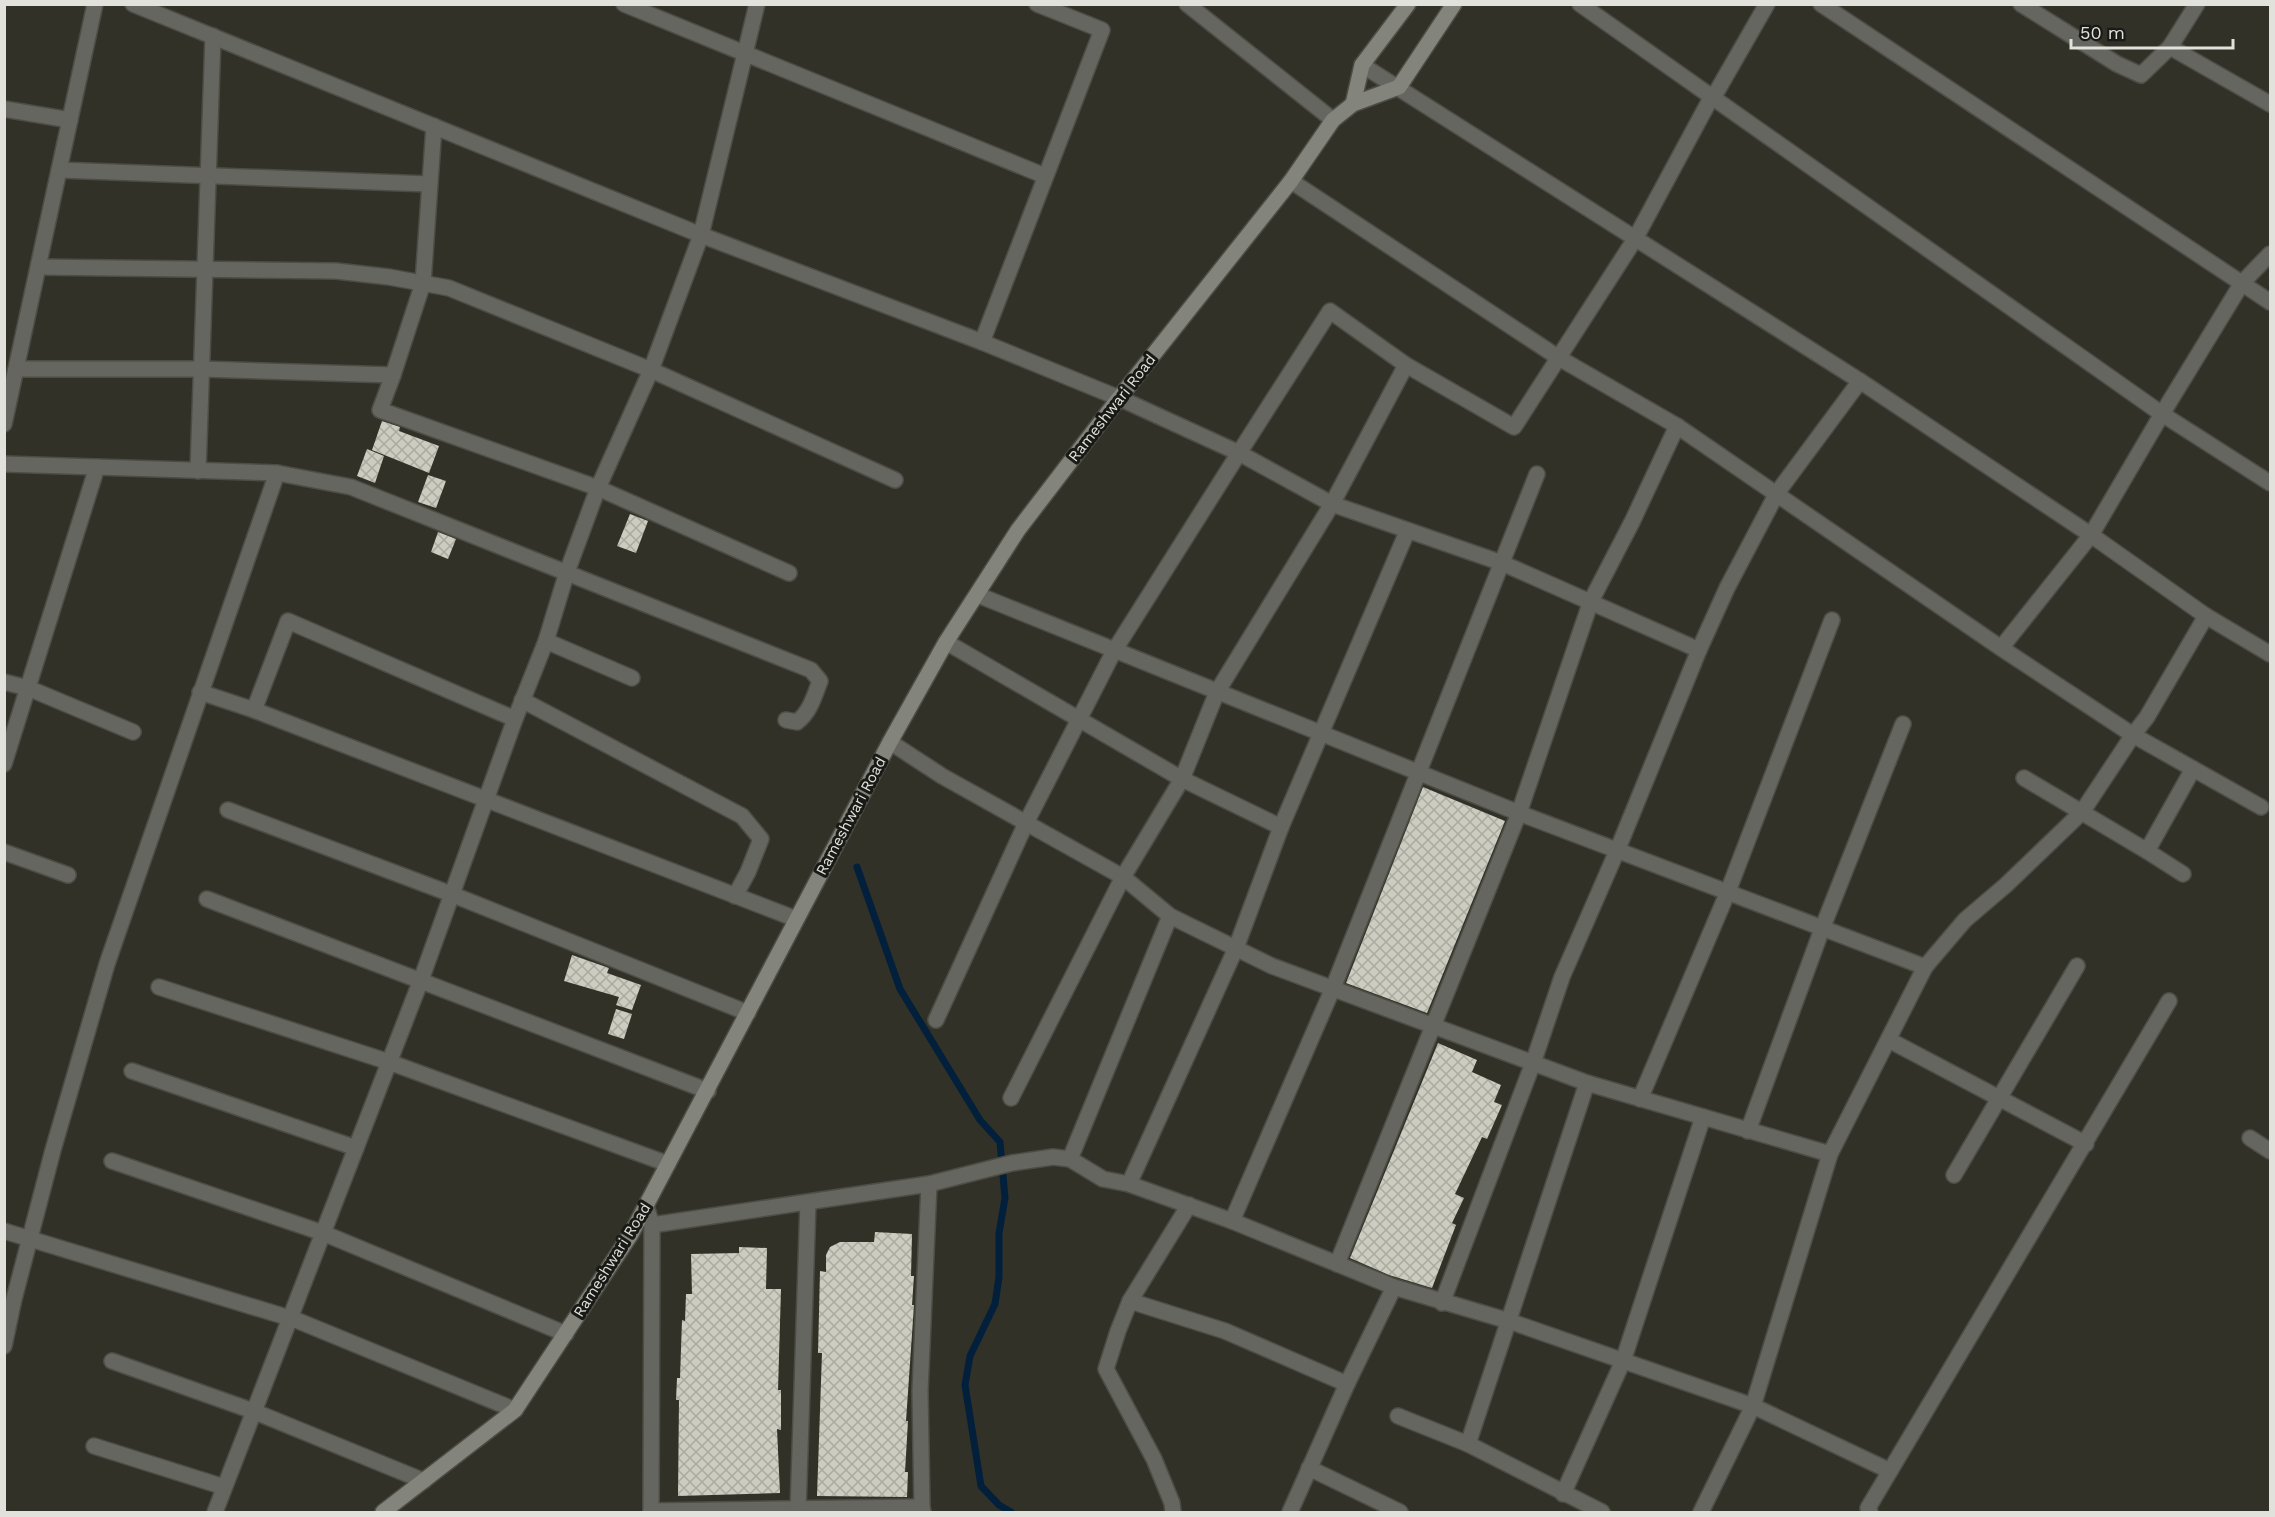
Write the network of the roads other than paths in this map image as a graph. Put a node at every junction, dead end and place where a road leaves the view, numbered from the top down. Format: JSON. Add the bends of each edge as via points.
{"nodes":[{"id":1,"x":95,"y":4,"type":"edge"},
{"id":2,"x":133,"y":4,"type":"edge"},
{"id":3,"x":624,"y":4,"type":"edge"},
{"id":4,"x":757,"y":4,"type":"edge"},
{"id":5,"x":1037,"y":4,"type":"edge"},
{"id":6,"x":1186,"y":4,"type":"edge"},
{"id":7,"x":1408,"y":4,"type":"edge"},
{"id":8,"x":1454,"y":4,"type":"edge"},
{"id":9,"x":1580,"y":4,"type":"edge"},
{"id":10,"x":1767,"y":4,"type":"edge"},
{"id":11,"x":1821,"y":4,"type":"edge"},
{"id":12,"x":2021,"y":4,"type":"edge"},
{"id":13,"x":2197,"y":4,"type":"edge"},
{"id":14,"x":213,"y":36,"type":"junction"},
{"id":15,"x":2170,"y":47,"type":"junction"},
{"id":16,"x":745,"y":54,"type":"junction"},
{"id":17,"x":1362,"y":65,"type":"junction"},
{"id":18,"x":1399,"y":87,"type":"junction"},
{"id":19,"x":1713,"y":98,"type":"junction"},
{"id":20,"x":1353,"y":104,"type":"junction"},
{"id":21,"x":2271,"y":104,"type":"edge"},
{"id":22,"x":4,"y":110,"type":"edge"},
{"id":23,"x":70,"y":120,"type":"junction"},
{"id":24,"x":1333,"y":120,"type":"junction"},
{"id":25,"x":434,"y":126,"type":"junction"},
{"id":26,"x":59,"y":170,"type":"junction"},
{"id":27,"x":208,"y":174,"type":"junction"},
{"id":28,"x":1045,"y":176,"type":"junction"},
{"id":29,"x":1291,"y":181,"type":"junction"},
{"id":30,"x":429,"y":184,"type":"junction"},
{"id":31,"x":701,"y":235,"type":"junction"},
{"id":32,"x":1635,"y":239,"type":"junction"},
{"id":33,"x":2271,"y":254,"type":"edge"},
{"id":34,"x":39,"y":267,"type":"junction"},
{"id":35,"x":205,"y":269,"type":"junction"},
{"id":36,"x":2242,"y":283,"type":"junction"},
{"id":37,"x":423,"y":284,"type":"junction"},
{"id":38,"x":2271,"y":302,"type":"edge"},
{"id":39,"x":982,"y":342,"type":"junction"},
{"id":40,"x":1559,"y":358,"type":"junction"},
{"id":41,"x":1406,"y":364,"type":"junction"},
{"id":42,"x":16,"y":369,"type":"junction"},
{"id":43,"x":201,"y":369,"type":"junction"},
{"id":44,"x":651,"y":370,"type":"junction"},
{"id":45,"x":393,"y":375,"type":"junction"},
{"id":46,"x":1860,"y":381,"type":"junction"},
{"id":47,"x":1119,"y":398,"type":"junction"},
{"id":48,"x":2162,"y":414,"type":"junction"},
{"id":49,"x":5,"y":423,"type":"edge"},
{"id":50,"x":1677,"y":426,"type":"junction"},
{"id":51,"x":1239,"y":453,"type":"junction"},
{"id":52,"x":4,"y":464,"type":"edge"},
{"id":53,"x":97,"y":467,"type":"junction"},
{"id":54,"x":198,"y":471,"type":"junction"},
{"id":55,"x":277,"y":473,"type":"junction"},
{"id":56,"x":1537,"y":474,"type":"dead end"},
{"id":57,"x":895,"y":480,"type":"dead end"},
{"id":58,"x":2271,"y":483,"type":"edge"},
{"id":59,"x":598,"y":488,"type":"junction"},
{"id":60,"x":1776,"y":493,"type":"junction"},
{"id":61,"x":1332,"y":504,"type":"junction"},
{"id":62,"x":1407,"y":532,"type":"junction"},
{"id":63,"x":2091,"y":535,"type":"junction"},
{"id":64,"x":1502,"y":563,"type":"junction"},
{"id":65,"x":567,"y":572,"type":"junction"},
{"id":66,"x":789,"y":573,"type":"dead end"},
{"id":67,"x":978,"y":595,"type":"junction"},
{"id":68,"x":1591,"y":601,"type":"junction"},
{"id":69,"x":2206,"y":616,"type":"junction"},
{"id":70,"x":1832,"y":620,"type":"dead end"},
{"id":71,"x":546,"y":641,"type":"junction"},
{"id":72,"x":946,"y":642,"type":"junction"},
{"id":73,"x":2001,"y":648,"type":"junction"},
{"id":74,"x":1699,"y":650,"type":"junction"},
{"id":75,"x":1114,"y":651,"type":"junction"},
{"id":76,"x":2271,"y":654,"type":"edge"},
{"id":77,"x":632,"y":678,"type":"dead end"},
{"id":78,"x":4,"y":682,"type":"edge"},
{"id":79,"x":28,"y":688,"type":"junction"},
{"id":80,"x":200,"y":692,"type":"junction"},
{"id":81,"x":1217,"y":692,"type":"junction"},
{"id":82,"x":522,"y":700,"type":"junction"},
{"id":83,"x":254,"y":710,"type":"junction"},
{"id":84,"x":515,"y":718,"type":"junction"},
{"id":85,"x":1078,"y":718,"type":"junction"},
{"id":86,"x":786,"y":720,"type":"dead end"},
{"id":87,"x":1904,"y":723,"type":"dead end"},
{"id":88,"x":133,"y":732,"type":"dead end"},
{"id":89,"x":1322,"y":734,"type":"junction"},
{"id":90,"x":2133,"y":735,"type":"junction"},
{"id":91,"x":890,"y":742,"type":"junction"},
{"id":92,"x":4,"y":764,"type":"edge"},
{"id":93,"x":2193,"y":769,"type":"junction"},
{"id":94,"x":1418,"y":773,"type":"junction"},
{"id":95,"x":2024,"y":778,"type":"dead end"},
{"id":96,"x":1182,"y":779,"type":"junction"},
{"id":97,"x":484,"y":799,"type":"junction"},
{"id":98,"x":2261,"y":807,"type":"dead end"},
{"id":99,"x":228,"y":810,"type":"dead end"},
{"id":100,"x":2082,"y":812,"type":"junction"},
{"id":101,"x":1519,"y":813,"type":"junction"},
{"id":102,"x":1026,"y":823,"type":"junction"},
{"id":103,"x":1281,"y":827,"type":"junction"},
{"id":104,"x":1617,"y":851,"type":"junction"},
{"id":105,"x":2146,"y":851,"type":"junction"},
{"id":106,"x":4,"y":852,"type":"edge"},
{"id":107,"x":2183,"y":874,"type":"dead end"},
{"id":108,"x":68,"y":875,"type":"dead end"},
{"id":109,"x":1123,"y":877,"type":"junction"},
{"id":110,"x":451,"y":894,"type":"junction"},
{"id":111,"x":1727,"y":894,"type":"junction"},
{"id":112,"x":735,"y":896,"type":"junction"},
{"id":113,"x":207,"y":899,"type":"dead end"},
{"id":114,"x":1170,"y":916,"type":"junction"},
{"id":115,"x":796,"y":920,"type":"junction"},
{"id":116,"x":1822,"y":929,"type":"junction"},
{"id":117,"x":1236,"y":948,"type":"junction"},
{"id":118,"x":2077,"y":966,"type":"dead end"},
{"id":119,"x":1925,"y":967,"type":"junction"},
{"id":120,"x":421,"y":980,"type":"junction"},
{"id":121,"x":159,"y":987,"type":"dead end"},
{"id":122,"x":1334,"y":988,"type":"junction"},
{"id":123,"x":2169,"y":1001,"type":"dead end"},
{"id":124,"x":748,"y":1013,"type":"junction"},
{"id":125,"x":936,"y":1020,"type":"dead end"},
{"id":126,"x":1434,"y":1026,"type":"junction"},
{"id":127,"x":1889,"y":1040,"type":"junction"},
{"id":128,"x":389,"y":1062,"type":"junction"},
{"id":129,"x":1533,"y":1063,"type":"junction"},
{"id":130,"x":132,"y":1071,"type":"dead end"},
{"id":131,"x":1587,"y":1083,"type":"junction"},
{"id":132,"x":708,"y":1091,"type":"junction"},
{"id":133,"x":1011,"y":1098,"type":"dead end"},
{"id":134,"x":1998,"y":1098,"type":"junction"},
{"id":135,"x":1640,"y":1099,"type":"junction"},
{"id":136,"x":1703,"y":1117,"type":"junction"},
{"id":137,"x":1748,"y":1131,"type":"junction"},
{"id":138,"x":2250,"y":1138,"type":"dead end"},
{"id":139,"x":2086,"y":1144,"type":"junction"},
{"id":140,"x":357,"y":1148,"type":"junction"},
{"id":141,"x":2271,"y":1150,"type":"edge"},
{"id":142,"x":1830,"y":1154,"type":"junction"},
{"id":143,"x":1070,"y":1159,"type":"junction"},
{"id":144,"x":112,"y":1161,"type":"dead end"},
{"id":145,"x":668,"y":1164,"type":"junction"},
{"id":146,"x":1954,"y":1175,"type":"dead end"},
{"id":147,"x":929,"y":1184,"type":"junction"},
{"id":148,"x":1129,"y":1184,"type":"junction"},
{"id":149,"x":808,"y":1202,"type":"junction"},
{"id":150,"x":1189,"y":1205,"type":"junction"},
{"id":151,"x":646,"y":1206,"type":"junction"},
{"id":152,"x":1232,"y":1221,"type":"junction"},
{"id":153,"x":652,"y":1225,"type":"junction"},
{"id":154,"x":4,"y":1231,"type":"edge"},
{"id":155,"x":323,"y":1233,"type":"junction"},
{"id":156,"x":30,"y":1239,"type":"junction"},
{"id":157,"x":1337,"y":1264,"type":"junction"},
{"id":158,"x":1394,"y":1287,"type":"junction"},
{"id":159,"x":1130,"y":1301,"type":"junction"},
{"id":160,"x":1442,"y":1303,"type":"junction"},
{"id":161,"x":289,"y":1318,"type":"junction"},
{"id":162,"x":1509,"y":1321,"type":"junction"},
{"id":163,"x":566,"y":1334,"type":"junction"},
{"id":164,"x":4,"y":1346,"type":"edge"},
{"id":165,"x":112,"y":1361,"type":"dead end"},
{"id":166,"x":1623,"y":1361,"type":"junction"},
{"id":167,"x":1347,"y":1384,"type":"junction"},
{"id":168,"x":1753,"y":1406,"type":"junction"},
{"id":169,"x":515,"y":1410,"type":"junction"},
{"id":170,"x":253,"y":1411,"type":"junction"},
{"id":171,"x":1398,"y":1416,"type":"dead end"},
{"id":172,"x":1468,"y":1444,"type":"junction"},
{"id":173,"x":94,"y":1446,"type":"dead end"},
{"id":174,"x":1309,"y":1468,"type":"junction"},
{"id":175,"x":1890,"y":1471,"type":"junction"},
{"id":176,"x":424,"y":1481,"type":"junction"},
{"id":177,"x":224,"y":1487,"type":"junction"},
{"id":178,"x":1563,"y":1494,"type":"junction"},
{"id":179,"x":798,"y":1510,"type":"edge"},
{"id":180,"x":922,"y":1510,"type":"edge"},
{"id":181,"x":651,"y":1511,"type":"edge"},
{"id":182,"x":1868,"y":1511,"type":"edge"},
{"id":183,"x":215,"y":1512,"type":"edge"},
{"id":184,"x":383,"y":1512,"type":"edge"},
{"id":185,"x":1173,"y":1512,"type":"edge"},
{"id":186,"x":1290,"y":1512,"type":"edge"},
{"id":187,"x":1396,"y":1512,"type":"edge"},
{"id":188,"x":1602,"y":1512,"type":"edge"},
{"id":189,"x":1701,"y":1512,"type":"edge"}],
"edges":[{"from":1,"to":23,"type":"street"},
{"from":2,"to":14,"type":"street"},
{"from":3,"to":16,"type":"street"},
{"from":4,"to":16,"type":"street"},
{"from":5,"to":28,"type":"street","via":[[1102,30]]},
{"from":6,"to":24,"type":"street"},
{"from":7,"to":17,"type":"main road"},
{"from":8,"to":18,"type":"main road"},
{"from":9,"to":19,"type":"street"},
{"from":10,"to":19,"type":"street"},
{"from":11,"to":36,"type":"street"},
{"from":12,"to":15,"type":"street","via":[[2141,75]]},
{"from":13,"to":15,"type":"street"},
{"from":14,"to":25,"type":"street"},
{"from":14,"to":27,"type":"street"},
{"from":15,"to":21,"type":"street"},
{"from":16,"to":28,"type":"street"},
{"from":16,"to":31,"type":"street"},
{"from":17,"to":18,"type":"street"},
{"from":17,"to":20,"type":"main road"},
{"from":18,"to":20,"type":"main road","name":"Rameshwari Road"},
{"from":18,"to":32,"type":"street"},
{"from":19,"to":32,"type":"street"},
{"from":19,"to":48,"type":"street"},
{"from":20,"to":24,"type":"main road","name":"Rameshwari Road"},
{"from":22,"to":23,"type":"street"},
{"from":23,"to":26,"type":"street"},
{"from":24,"to":29,"type":"main road","name":"Rameshwari Road"},
{"from":25,"to":30,"type":"street"},
{"from":25,"to":31,"type":"street"},
{"from":26,"to":27,"type":"street"},
{"from":26,"to":34,"type":"street"},
{"from":27,"to":30,"type":"street"},
{"from":27,"to":35,"type":"street"},
{"from":28,"to":39,"type":"street"},
{"from":29,"to":40,"type":"street"},
{"from":29,"to":47,"type":"main road","name":"Rameshwari Road"},
{"from":30,"to":37,"type":"street"},
{"from":31,"to":39,"type":"street"},
{"from":31,"to":44,"type":"street"},
{"from":32,"to":40,"type":"street"},
{"from":32,"to":46,"type":"street"},
{"from":33,"to":36,"type":"street"},
{"from":34,"to":35,"type":"street"},
{"from":34,"to":42,"type":"street"},
{"from":35,"to":37,"type":"street","via":[[336,271]]},
{"from":35,"to":43,"type":"street"},
{"from":36,"to":38,"type":"street"},
{"from":36,"to":48,"type":"street"},
{"from":37,"to":44,"type":"street","via":[[449,288]]},
{"from":37,"to":45,"type":"street"},
{"from":39,"to":47,"type":"street"},
{"from":40,"to":41,"type":"street","via":[[1514,427]]},
{"from":40,"to":50,"type":"street"},
{"from":41,"to":51,"type":"street","via":[[1330,311]]},
{"from":41,"to":61,"type":"street"},
{"from":42,"to":43,"type":"street"},
{"from":42,"to":49,"type":"street"},
{"from":43,"to":45,"type":"street"},
{"from":43,"to":54,"type":"street"},
{"from":44,"to":57,"type":"street"},
{"from":44,"to":59,"type":"street"},
{"from":45,"to":59,"type":"street","via":[[380,410]]},
{"from":46,"to":60,"type":"street"},
{"from":46,"to":63,"type":"street"},
{"from":47,"to":51,"type":"street"},
{"from":47,"to":67,"type":"main road","name":"Rameshwari Road","via":[[1018,530]]},
{"from":48,"to":58,"type":"street"},
{"from":48,"to":63,"type":"street"},
{"from":50,"to":60,"type":"street"},
{"from":50,"to":68,"type":"street"},
{"from":51,"to":61,"type":"street"},
{"from":51,"to":75,"type":"street"},
{"from":52,"to":53,"type":"street"},
{"from":53,"to":54,"type":"street"},
{"from":53,"to":79,"type":"street"},
{"from":54,"to":55,"type":"street"},
{"from":55,"to":65,"type":"street","via":[[351,487]]},
{"from":55,"to":80,"type":"street"},
{"from":56,"to":64,"type":"street"},
{"from":59,"to":65,"type":"street"},
{"from":59,"to":66,"type":"street"},
{"from":60,"to":73,"type":"street"},
{"from":60,"to":74,"type":"street"},
{"from":61,"to":62,"type":"street"},
{"from":61,"to":81,"type":"street"},
{"from":62,"to":64,"type":"street"},
{"from":62,"to":89,"type":"street"},
{"from":63,"to":69,"type":"street"},
{"from":63,"to":73,"type":"street"},
{"from":64,"to":68,"type":"street"},
{"from":64,"to":94,"type":"street"},
{"from":65,"to":71,"type":"street"},
{"from":65,"to":86,"type":"street","via":[[811,670],[820,681],[805,716],[797,722]]},
{"from":67,"to":72,"type":"main road","name":"Rameshwari Road"},
{"from":67,"to":75,"type":"street"},
{"from":68,"to":74,"type":"street"},
{"from":68,"to":101,"type":"street"},
{"from":69,"to":76,"type":"street"},
{"from":69,"to":90,"type":"street"},
{"from":70,"to":111,"type":"street"},
{"from":71,"to":77,"type":"street"},
{"from":71,"to":82,"type":"street"},
{"from":72,"to":85,"type":"street"},
{"from":72,"to":91,"type":"main road","name":"Rameshwari Road"},
{"from":73,"to":90,"type":"street"},
{"from":74,"to":104,"type":"street"},
{"from":75,"to":81,"type":"street"},
{"from":75,"to":85,"type":"street"},
{"from":78,"to":79,"type":"street"},
{"from":79,"to":88,"type":"street"},
{"from":79,"to":92,"type":"street"},
{"from":80,"to":83,"type":"street"},
{"from":80,"to":156,"type":"street","via":[[107,964]]},
{"from":81,"to":89,"type":"street"},
{"from":81,"to":96,"type":"street"},
{"from":82,"to":84,"type":"street"},
{"from":82,"to":112,"type":"street","via":[[742,816],[761,839]]},
{"from":83,"to":84,"type":"street","via":[[288,621]]},
{"from":83,"to":97,"type":"street"},
{"from":84,"to":97,"type":"street"},
{"from":85,"to":96,"type":"street"},
{"from":85,"to":102,"type":"street"},
{"from":87,"to":116,"type":"street"},
{"from":89,"to":94,"type":"street"},
{"from":89,"to":103,"type":"street"},
{"from":90,"to":93,"type":"street"},
{"from":90,"to":100,"type":"street"},
{"from":91,"to":102,"type":"street"},
{"from":91,"to":115,"type":"main road","name":"Rameshwari Road"},
{"from":93,"to":98,"type":"street"},
{"from":93,"to":105,"type":"street"},
{"from":94,"to":101,"type":"street"},
{"from":94,"to":122,"type":"street"},
{"from":95,"to":100,"type":"street"},
{"from":96,"to":103,"type":"street"},
{"from":96,"to":109,"type":"street"},
{"from":97,"to":110,"type":"street"},
{"from":97,"to":112,"type":"street"},
{"from":99,"to":110,"type":"street"},
{"from":100,"to":105,"type":"street"},
{"from":100,"to":119,"type":"street","via":[[1965,920]]},
{"from":101,"to":104,"type":"street"},
{"from":101,"to":126,"type":"street"},
{"from":102,"to":109,"type":"street"},
{"from":102,"to":125,"type":"street"},
{"from":103,"to":117,"type":"street"},
{"from":104,"to":111,"type":"street"},
{"from":104,"to":129,"type":"street","via":[[1562,977]]},
{"from":105,"to":107,"type":"street"},
{"from":106,"to":108,"type":"street"},
{"from":109,"to":114,"type":"street"},
{"from":109,"to":133,"type":"street"},
{"from":110,"to":120,"type":"street"},
{"from":110,"to":124,"type":"street"},
{"from":111,"to":116,"type":"street"},
{"from":111,"to":135,"type":"street"},
{"from":112,"to":115,"type":"street"},
{"from":113,"to":120,"type":"street"},
{"from":114,"to":117,"type":"street"},
{"from":114,"to":143,"type":"street"},
{"from":115,"to":124,"type":"main road","name":"Rameshwari Road"},
{"from":116,"to":119,"type":"street"},
{"from":116,"to":137,"type":"street"},
{"from":117,"to":122,"type":"street","via":[[1272,966]]},
{"from":117,"to":148,"type":"street"},
{"from":118,"to":134,"type":"street"},
{"from":119,"to":127,"type":"street"},
{"from":120,"to":128,"type":"street"},
{"from":120,"to":132,"type":"street"},
{"from":121,"to":128,"type":"street"},
{"from":122,"to":126,"type":"street"},
{"from":122,"to":152,"type":"street"},
{"from":123,"to":139,"type":"street"},
{"from":124,"to":132,"type":"main road","name":"Rameshwari Road"},
{"from":126,"to":129,"type":"street"},
{"from":126,"to":157,"type":"street"},
{"from":127,"to":134,"type":"street"},
{"from":127,"to":142,"type":"street"},
{"from":128,"to":140,"type":"street"},
{"from":128,"to":145,"type":"street"},
{"from":129,"to":131,"type":"street"},
{"from":129,"to":160,"type":"street"},
{"from":130,"to":140,"type":"street"},
{"from":131,"to":135,"type":"street"},
{"from":131,"to":162,"type":"street"},
{"from":132,"to":145,"type":"main road","name":"Rameshwari Road"},
{"from":134,"to":139,"type":"street"},
{"from":134,"to":146,"type":"street"},
{"from":135,"to":136,"type":"street"},
{"from":136,"to":137,"type":"street"},
{"from":136,"to":166,"type":"street"},
{"from":137,"to":142,"type":"street"},
{"from":138,"to":141,"type":"street"},
{"from":139,"to":175,"type":"street"},
{"from":140,"to":155,"type":"street"},
{"from":142,"to":168,"type":"street"},
{"from":143,"to":147,"type":"street","via":[[1012,1162]]},
{"from":143,"to":148,"type":"street","via":[[1103,1179]]},
{"from":144,"to":155,"type":"street"},
{"from":145,"to":151,"type":"main road","name":"Rameshwari Road"},
{"from":147,"to":149,"type":"street"},
{"from":147,"to":180,"type":"street","via":[[920,1391]]},
{"from":148,"to":150,"type":"street"},
{"from":149,"to":153,"type":"street"},
{"from":149,"to":179,"type":"street"},
{"from":150,"to":152,"type":"street"},
{"from":150,"to":159,"type":"street"},
{"from":151,"to":153,"type":"street"},
{"from":151,"to":163,"type":"main road","name":"Rameshwari Road"},
{"from":152,"to":157,"type":"street"},
{"from":153,"to":181,"type":"street"},
{"from":154,"to":156,"type":"street"},
{"from":155,"to":161,"type":"street"},
{"from":155,"to":163,"type":"street"},
{"from":156,"to":161,"type":"street"},
{"from":156,"to":164,"type":"street"},
{"from":157,"to":158,"type":"street"},
{"from":158,"to":160,"type":"street"},
{"from":158,"to":167,"type":"street"},
{"from":159,"to":167,"type":"street","via":[[1225,1331]]},
{"from":159,"to":185,"type":"street","via":[[1106,1369],[1154,1459]]},
{"from":160,"to":162,"type":"street"},
{"from":161,"to":169,"type":"street"},
{"from":161,"to":170,"type":"street"},
{"from":162,"to":166,"type":"street"},
{"from":162,"to":172,"type":"street"},
{"from":163,"to":169,"type":"main road","name":"Rameshwari Road"},
{"from":165,"to":170,"type":"street"},
{"from":166,"to":168,"type":"street"},
{"from":166,"to":178,"type":"street"},
{"from":167,"to":174,"type":"street"},
{"from":168,"to":175,"type":"street"},
{"from":168,"to":189,"type":"street"},
{"from":169,"to":176,"type":"main road","name":"Rameshwari Road"},
{"from":170,"to":176,"type":"street"},
{"from":170,"to":177,"type":"street"},
{"from":171,"to":172,"type":"street"},
{"from":172,"to":178,"type":"street"},
{"from":173,"to":177,"type":"street"},
{"from":174,"to":186,"type":"street"},
{"from":174,"to":187,"type":"street"},
{"from":175,"to":182,"type":"street"},
{"from":176,"to":184,"type":"main road","name":"Rameshwari Road"},
{"from":177,"to":183,"type":"street"},
{"from":178,"to":188,"type":"street"},
{"from":179,"to":180,"type":"street"},
{"from":179,"to":181,"type":"street"}]}
